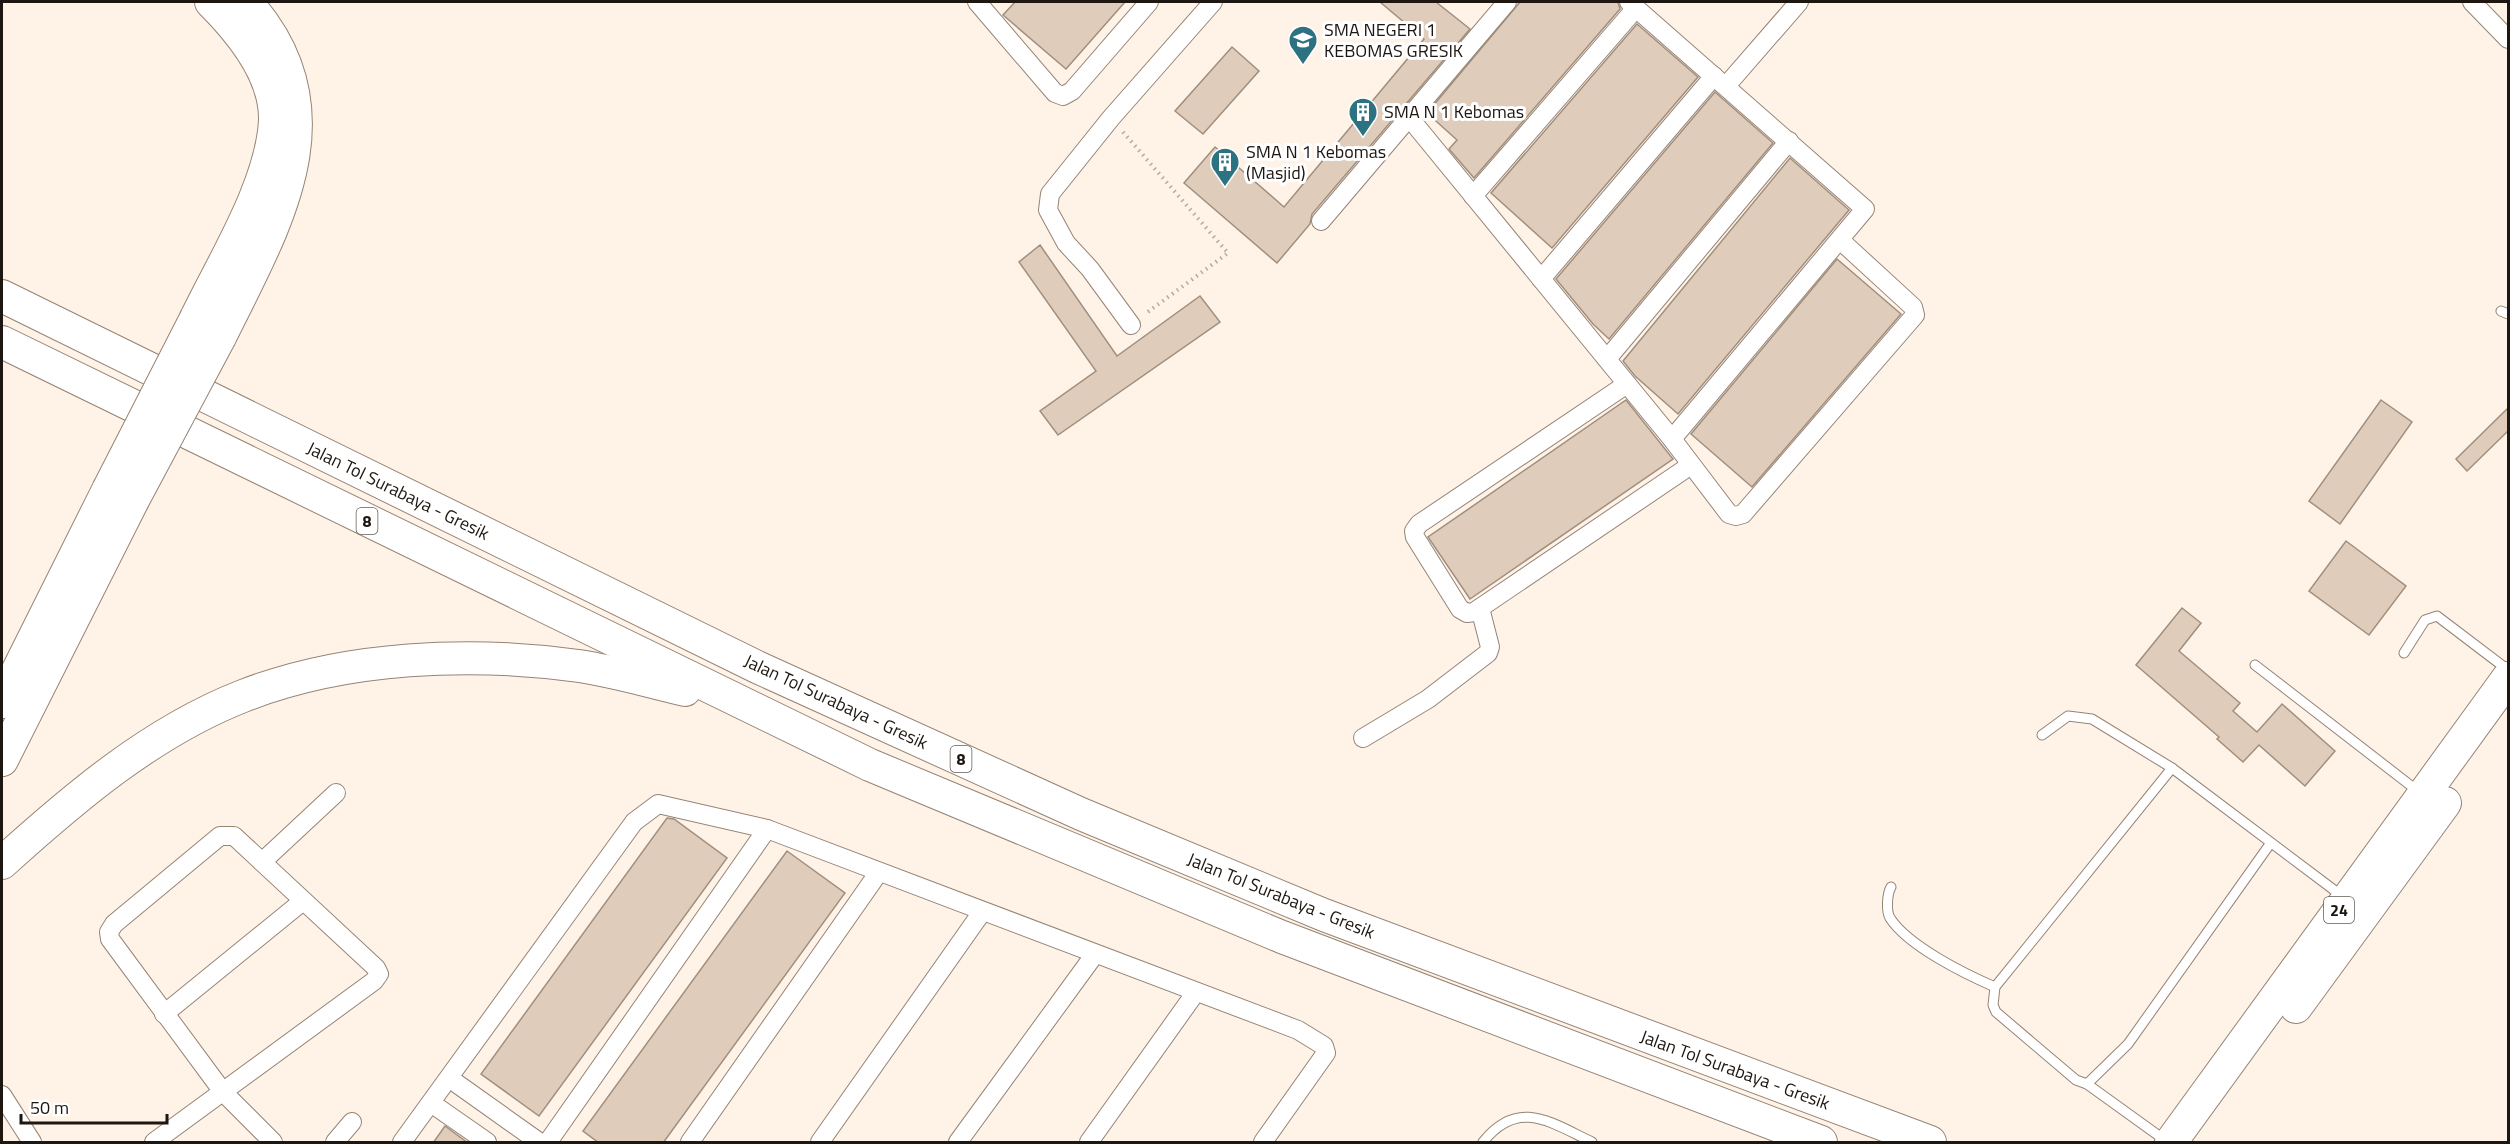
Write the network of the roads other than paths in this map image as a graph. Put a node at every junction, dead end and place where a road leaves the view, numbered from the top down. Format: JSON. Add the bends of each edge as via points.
{"nodes":[{"id":1,"x":211,"y":2,"type":"edge"},
{"id":2,"x":246,"y":2,"type":"edge"},
{"id":3,"x":1149,"y":2,"type":"edge"},
{"id":4,"x":1213,"y":2,"type":"edge"},
{"id":5,"x":1507,"y":2,"type":"edge"},
{"id":6,"x":1799,"y":2,"type":"edge"},
{"id":7,"x":2472,"y":2,"type":"edge"},
{"id":8,"x":989,"y":6,"type":"edge"},
{"id":9,"x":1640,"y":6,"type":"edge"},
{"id":10,"x":2508,"y":39,"type":"edge"},
{"id":11,"x":1720,"y":81,"type":"junction"},
{"id":12,"x":1408,"y":116,"type":"junction"},
{"id":13,"x":1789,"y":141,"type":"junction"},
{"id":14,"x":1473,"y":196,"type":"junction"},
{"id":15,"x":1321,"y":221,"type":"dead end"},
{"id":16,"x":1840,"y":240,"type":"junction"},
{"id":17,"x":1541,"y":279,"type":"junction"},
{"id":18,"x":8,"y":296,"type":"edge"},
{"id":19,"x":1131,"y":325,"type":"road end"},
{"id":20,"x":2,"y":342,"type":"edge"},
{"id":21,"x":1607,"y":359,"type":"junction"},
{"id":22,"x":1627,"y":384,"type":"junction"},
{"id":23,"x":1672,"y":439,"type":"junction"},
{"id":24,"x":1691,"y":465,"type":"junction"},
{"id":25,"x":120,"y":496,"type":"junction"},
{"id":26,"x":1480,"y":608,"type":"junction"},
{"id":27,"x":2404,"y":653,"type":"dead end"},
{"id":28,"x":2255,"y":665,"type":"dead end"},
{"id":29,"x":2508,"y":670,"type":"edge"},
{"id":30,"x":2508,"y":678,"type":"edge"},
{"id":31,"x":733,"y":700,"type":"junction"},
{"id":32,"x":2,"y":702,"type":"edge"},
{"id":33,"x":2508,"y":714,"type":"edge"},
{"id":34,"x":2042,"y":735,"type":"dead end"},
{"id":35,"x":1363,"y":738,"type":"dead end"},
{"id":36,"x":2,"y":760,"type":"edge"},
{"id":37,"x":2172,"y":768,"type":"junction"},
{"id":38,"x":336,"y":793,"type":"dead end"},
{"id":39,"x":2423,"y":795,"type":"junction"},
{"id":40,"x":767,"y":829,"type":"junction"},
{"id":41,"x":2270,"y":844,"type":"junction"},
{"id":42,"x":262,"y":862,"type":"junction"},
{"id":43,"x":2,"y":863,"type":"edge"},
{"id":44,"x":879,"y":872,"type":"junction"},
{"id":45,"x":1891,"y":886,"type":"dead end"},
{"id":46,"x":303,"y":901,"type":"junction"},
{"id":47,"x":2356,"y":907,"type":"junction"},
{"id":48,"x":982,"y":912,"type":"junction"},
{"id":49,"x":1095,"y":954,"type":"junction"},
{"id":50,"x":1995,"y":987,"type":"junction"},
{"id":51,"x":1196,"y":992,"type":"junction"},
{"id":52,"x":164,"y":1014,"type":"junction"},
{"id":53,"x":450,"y":1078,"type":"junction"},
{"id":54,"x":2087,"y":1084,"type":"junction"},
{"id":55,"x":223,"y":1092,"type":"junction"},
{"id":56,"x":2,"y":1095,"type":"edge"},
{"id":57,"x":431,"y":1103,"type":"junction"},
{"id":58,"x":352,"y":1122,"type":"dead end"},
{"id":59,"x":32,"y":1143,"type":"edge"},
{"id":60,"x":154,"y":1143,"type":"edge"},
{"id":61,"x":273,"y":1143,"type":"edge"},
{"id":62,"x":335,"y":1143,"type":"edge"},
{"id":63,"x":402,"y":1143,"type":"edge"},
{"id":64,"x":487,"y":1143,"type":"edge"},
{"id":65,"x":539,"y":1143,"type":"edge"},
{"id":66,"x":548,"y":1143,"type":"edge"},
{"id":67,"x":690,"y":1143,"type":"edge"},
{"id":68,"x":820,"y":1143,"type":"edge"},
{"id":69,"x":958,"y":1143,"type":"edge"},
{"id":70,"x":1089,"y":1143,"type":"edge"},
{"id":71,"x":1263,"y":1143,"type":"edge"},
{"id":72,"x":1483,"y":1143,"type":"edge"},
{"id":73,"x":1592,"y":1143,"type":"edge"},
{"id":74,"x":1821,"y":1143,"type":"edge"},
{"id":75,"x":1930,"y":1143,"type":"edge"},
{"id":76,"x":2169,"y":1143,"type":"edge"},
{"id":77,"x":2196,"y":1143,"type":"edge"}],
"edges":[{"from":1,"to":25,"type":"highway","bridge":true,"via":[[240,31],[257,60],[269,89],[275,119],[263,179],[196,318]]},
{"from":2,"to":25,"type":"highway","bridge":true,"via":[[276,45],[290,82],[296,155],[280,208],[220,337]]},
{"from":3,"to":8,"type":"street","via":[[1072,91],[1063,96],[1055,93]]},
{"from":4,"to":19,"type":"street","via":[[1050,194],[1048,210],[1066,243]]},
{"from":5,"to":12,"type":"street"},
{"from":6,"to":11,"type":"street"},
{"from":7,"to":10,"type":"street"},
{"from":9,"to":11,"type":"street"},
{"from":9,"to":14,"type":"street"},
{"from":11,"to":13,"type":"street"},
{"from":11,"to":17,"type":"street"},
{"from":12,"to":14,"type":"street"},
{"from":12,"to":15,"type":"street"},
{"from":13,"to":16,"type":"street","via":[[1864,205],[1864,212]]},
{"from":13,"to":21,"type":"street"},
{"from":14,"to":17,"type":"street"},
{"from":16,"to":23,"type":"street"},
{"from":16,"to":24,"type":"street","via":[[1913,307],[1915,315],[1743,514],[1729,514]]},
{"from":17,"to":21,"type":"street"},
{"from":18,"to":75,"type":"highway","name":"Jalan Tol Surabaya - Gresik","number":"8","via":[[757,667],[1081,814],[1324,915]]},
{"from":20,"to":31,"type":"highway","name":"Jalan Tol Surabaya - Gresik","number":"8"},
{"from":21,"to":22,"type":"street"},
{"from":22,"to":23,"type":"street"},
{"from":22,"to":26,"type":"street","via":[[1414,531],[1460,609],[1467,613]]},
{"from":23,"to":24,"type":"street"},
{"from":24,"to":26,"type":"street"},
{"from":25,"to":32,"type":"highway"},
{"from":25,"to":36,"type":"highway"},
{"from":26,"to":35,"type":"street","via":[[1490,647],[1488,653],[1428,699]]},
{"from":27,"to":29,"type":"lane","via":[[2425,620],[2437,616]]},
{"from":28,"to":39,"type":"lane"},
{"from":30,"to":39,"type":"highway","number":"24"},
{"from":31,"to":43,"type":"highway","via":[[579,666],[479,658],[413,659],[327,672],[243,696],[129,758],[68,803]]},
{"from":31,"to":74,"type":"highway","name":"Jalan Tol Surabaya - Gresik","number":"8","via":[[870,765],[1282,937]]},
{"from":33,"to":47,"type":"highway","number":"24"},
{"from":34,"to":37,"type":"lane","via":[[2068,716],[2084,717]]},
{"from":37,"to":41,"type":"lane"},
{"from":37,"to":50,"type":"lane"},
{"from":38,"to":42,"type":"street"},
{"from":39,"to":47,"type":"highway","number":"24"},
{"from":40,"to":44,"type":"street"},
{"from":40,"to":53,"type":"street","via":[[658,804],[646,811],[634,822]]},
{"from":40,"to":66,"type":"street"},
{"from":41,"to":47,"type":"lane"},
{"from":41,"to":54,"type":"lane","via":[[2128,1044]]},
{"from":42,"to":46,"type":"street"},
{"from":42,"to":52,"type":"street","via":[[234,836],[220,836],[114,924],[110,939]]},
{"from":44,"to":48,"type":"street"},
{"from":44,"to":67,"type":"street"},
{"from":45,"to":50,"type":"lane","via":[[1889,916],[1896,925],[1911,939],[1970,976]]},
{"from":46,"to":52,"type":"street"},
{"from":46,"to":55,"type":"street","via":[[379,974]]},
{"from":47,"to":76,"type":"highway","number":"24"},
{"from":47,"to":77,"type":"highway","number":"24"},
{"from":48,"to":49,"type":"street"},
{"from":48,"to":68,"type":"street"},
{"from":49,"to":51,"type":"street"},
{"from":49,"to":69,"type":"street"},
{"from":50,"to":54,"type":"lane","via":[[1996,1012],[2076,1080]]},
{"from":51,"to":70,"type":"street"},
{"from":51,"to":71,"type":"street","via":[[1298,1030],[1326,1048],[1320,1064]]},
{"from":52,"to":55,"type":"street"},
{"from":53,"to":57,"type":"street"},
{"from":53,"to":65,"type":"street"},
{"from":54,"to":76,"type":"lane"},
{"from":55,"to":60,"type":"street"},
{"from":55,"to":61,"type":"street"},
{"from":56,"to":59,"type":"street"},
{"from":57,"to":63,"type":"street"},
{"from":57,"to":64,"type":"street"},
{"from":58,"to":62,"type":"street"},
{"from":72,"to":73,"type":"lane","via":[[1492,1131],[1513,1117],[1535,1118]]}]}
